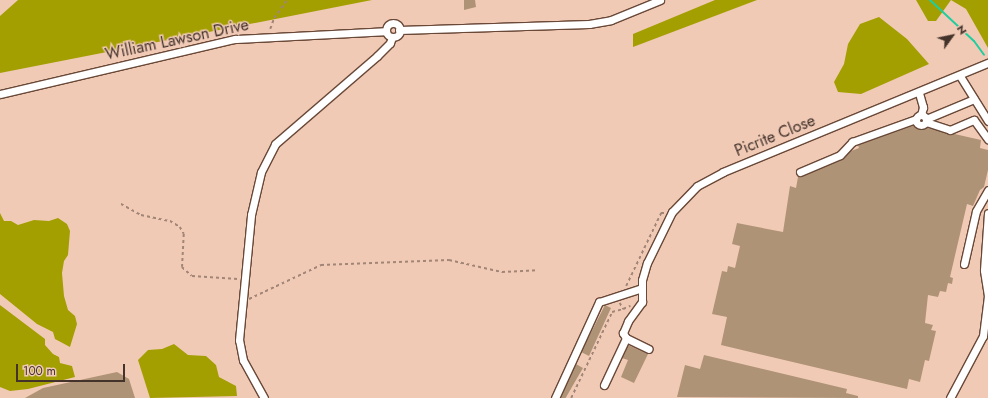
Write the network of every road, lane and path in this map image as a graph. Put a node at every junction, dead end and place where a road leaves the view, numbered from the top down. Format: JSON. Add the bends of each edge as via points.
{"nodes":[{"id":1,"x":287,"y":0,"type":"edge"},
{"id":2,"x":660,"y":0,"type":"edge"},
{"id":3,"x":271,"y":27,"type":"dead end"},
{"id":4,"x":400,"y":30,"type":"junction"},
{"id":5,"x":386,"y":31,"type":"junction"},
{"id":6,"x":392,"y":37,"type":"junction"},
{"id":7,"x":988,"y":64,"type":"edge"},
{"id":8,"x":960,"y":76,"type":"junction"},
{"id":9,"x":919,"y":93,"type":"junction"},
{"id":10,"x":0,"y":94,"type":"edge"},
{"id":11,"x":974,"y":99,"type":"junction"},
{"id":12,"x":922,"y":119,"type":"junction"},
{"id":13,"x":988,"y":121,"type":"edge"},
{"id":14,"x":988,"y":139,"type":"edge"},
{"id":15,"x":800,"y":172,"type":"dead end"},
{"id":16,"x":988,"y":190,"type":"edge"},
{"id":17,"x":121,"y":204,"type":"dead end"},
{"id":18,"x":988,"y":213,"type":"edge"},
{"id":19,"x":964,"y":264,"type":"dead end"},
{"id":20,"x":537,"y":270,"type":"dead end"},
{"id":21,"x":244,"y":280,"type":"junction"},
{"id":22,"x":642,"y":288,"type":"junction"},
{"id":23,"x":242,"y":298,"type":"junction"},
{"id":24,"x":623,"y":309,"type":"dead end"},
{"id":25,"x":626,"y":338,"type":"junction"},
{"id":26,"x":649,"y":349,"type":"dead end"},
{"id":27,"x":604,"y":385,"type":"dead end"},
{"id":28,"x":264,"y":398,"type":"edge"},
{"id":29,"x":555,"y":398,"type":"edge"},
{"id":30,"x":571,"y":398,"type":"edge"},
{"id":31,"x":950,"y":398,"type":"edge"}],
"edges":[{"from":1,"to":3,"type":"path"},
{"from":2,"to":4,"type":"street","name":"William Lawson Drive","via":[[611,20],[589,24]]},
{"from":4,"to":5,"type":"street","name":"William Lawson Drive","via":[[398,26],[391,24]]},
{"from":4,"to":6,"type":"street"},
{"from":5,"to":6,"type":"street"},
{"from":5,"to":10,"type":"street","name":"William Lawson Drive","via":[[235,39]]},
{"from":6,"to":21,"type":"street","via":[[390,43],[376,56],[275,144],[261,172],[256,190]]},
{"from":7,"to":8,"type":"street","name":"Picrite Close"},
{"from":8,"to":9,"type":"street","name":"Picrite Close"},
{"from":8,"to":11,"type":"street"},
{"from":9,"to":12,"type":"street","via":[[923,107]]},
{"from":9,"to":22,"type":"street","name":"Picrite Close","via":[[723,172],[697,186],[670,217],[647,263]]},
{"from":11,"to":12,"type":"street"},
{"from":11,"to":13,"type":"street"},
{"from":12,"to":14,"type":"street","via":[[950,130],[974,120]]},
{"from":12,"to":15,"type":"street","via":[[852,142],[840,155]]},
{"from":16,"to":19,"type":"street","via":[[976,211]]},
{"from":17,"to":21,"type":"path","via":[[141,215],[170,221],[180,227],[184,234],[184,246],[180,260],[182,267],[192,276]]},
{"from":18,"to":31,"type":"street","via":[[984,270],[988,296],[983,336]]},
{"from":20,"to":23,"type":"path","via":[[502,272],[449,260],[321,264],[253,298]]},
{"from":21,"to":23,"type":"street"},
{"from":22,"to":25,"type":"street","name":"Picrite Close","via":[[642,302],[628,320],[623,332]]},
{"from":22,"to":29,"type":"street","via":[[599,302]]},
{"from":23,"to":28,"type":"street","via":[[239,322],[240,353]]},
{"from":24,"to":30,"type":"path","via":[[612,312]]},
{"from":25,"to":26,"type":"street"},
{"from":25,"to":27,"type":"street"}]}
